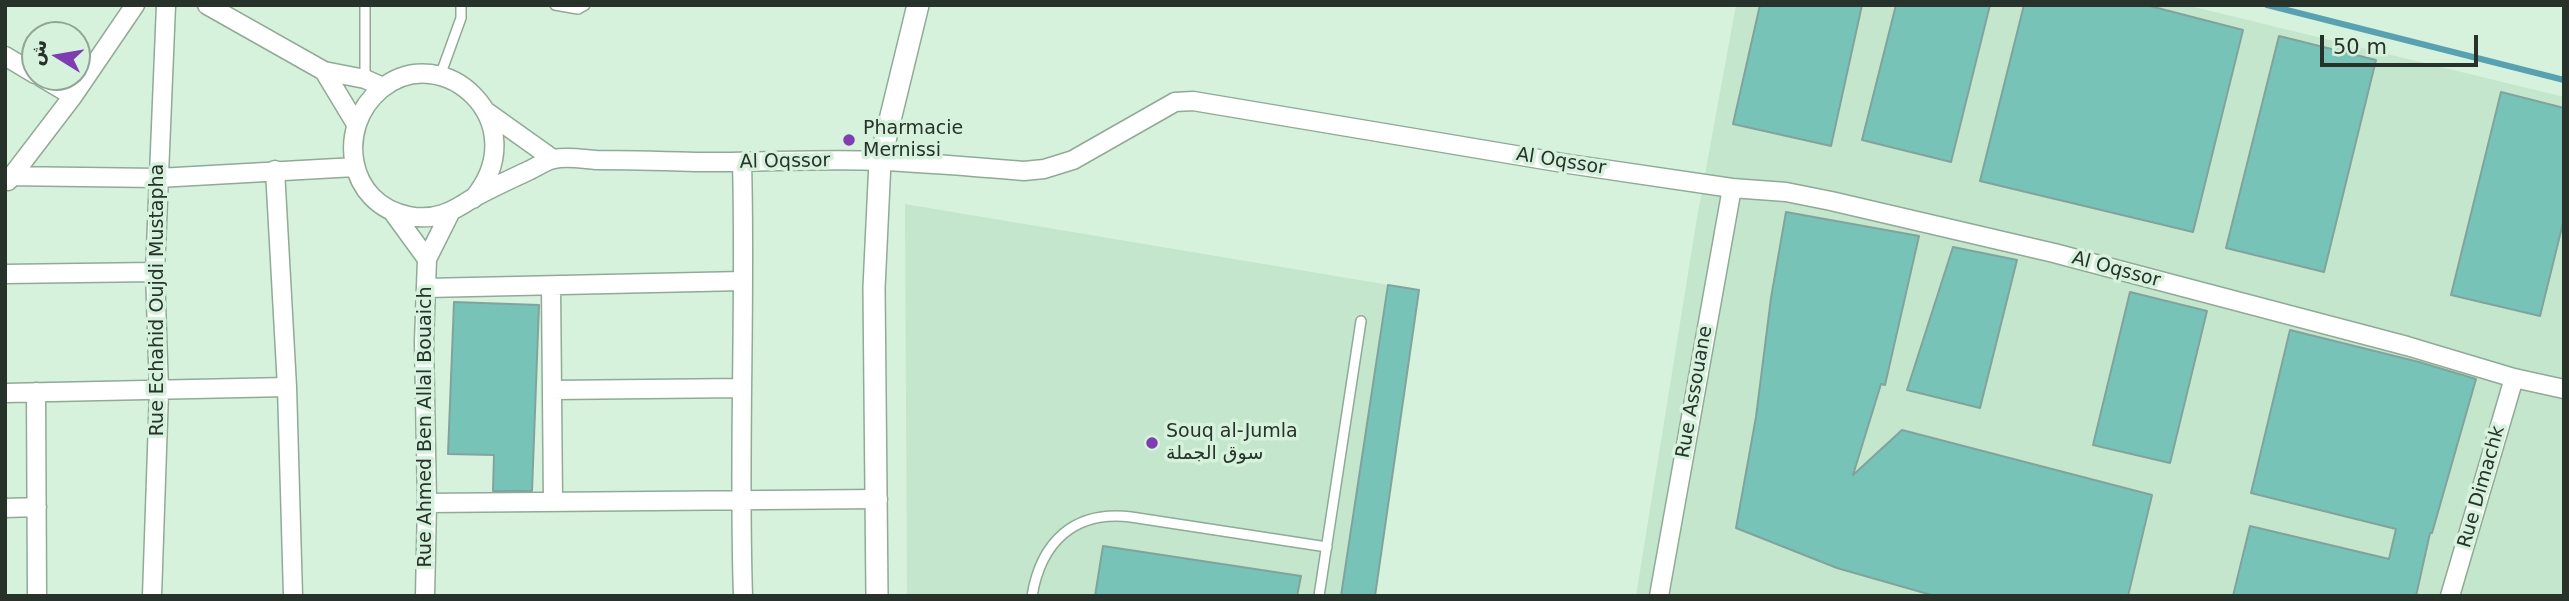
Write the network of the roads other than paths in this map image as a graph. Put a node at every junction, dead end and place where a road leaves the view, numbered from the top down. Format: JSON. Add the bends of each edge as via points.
{"nodes":[{"id":1,"x":135,"y":5,"type":"edge"},
{"id":2,"x":166,"y":5,"type":"edge"},
{"id":3,"x":207,"y":5,"type":"edge"},
{"id":4,"x":365,"y":5,"type":"edge"},
{"id":5,"x":461,"y":5,"type":"edge"},
{"id":6,"x":555,"y":5,"type":"edge"},
{"id":7,"x":585,"y":5,"type":"edge"},
{"id":8,"x":918,"y":5,"type":"edge"},
{"id":9,"x":5,"y":56,"type":"edge"},
{"id":10,"x":21,"y":66,"type":"edge"},
{"id":11,"x":324,"y":71,"type":"junction"},
{"id":12,"x":440,"y":76,"type":"junction"},
{"id":13,"x":365,"y":79,"type":"junction"},
{"id":14,"x":383,"y":87,"type":"junction"},
{"id":15,"x":65,"y":91,"type":"edge"},
{"id":16,"x":73,"y":96,"type":"junction"},
{"id":17,"x":487,"y":112,"type":"junction"},
{"id":18,"x":356,"y":124,"type":"junction"},
{"id":19,"x":553,"y":159,"type":"junction"},
{"id":20,"x":880,"y":161,"type":"junction"},
{"id":21,"x":742,"y":163,"type":"junction"},
{"id":22,"x":355,"y":167,"type":"junction"},
{"id":23,"x":275,"y":170,"type":"junction"},
{"id":24,"x":158,"y":178,"type":"junction"},
{"id":25,"x":8,"y":179,"type":"edge"},
{"id":26,"x":1732,"y":188,"type":"junction"},
{"id":27,"x":473,"y":199,"type":"junction"},
{"id":28,"x":391,"y":210,"type":"junction"},
{"id":29,"x":450,"y":213,"type":"junction"},
{"id":30,"x":427,"y":259,"type":"junction"},
{"id":31,"x":155,"y":272,"type":"junction"},
{"id":32,"x":5,"y":274,"type":"edge"},
{"id":33,"x":743,"y":281,"type":"junction"},
{"id":34,"x":551,"y":286,"type":"junction"},
{"id":35,"x":425,"y":288,"type":"junction"},
{"id":36,"x":1361,"y":321,"type":"dead end"},
{"id":37,"x":2514,"y":378,"type":"junction"},
{"id":38,"x":288,"y":387,"type":"junction"},
{"id":39,"x":742,"y":388,"type":"junction"},
{"id":40,"x":2564,"y":389,"type":"edge"},
{"id":41,"x":552,"y":390,"type":"junction"},
{"id":42,"x":159,"y":391,"type":"junction"},
{"id":43,"x":36,"y":392,"type":"junction"},
{"id":44,"x":5,"y":393,"type":"edge"},
{"id":45,"x":877,"y":499,"type":"junction"},
{"id":46,"x":740,"y":500,"type":"junction"},
{"id":47,"x":553,"y":502,"type":"junction"},
{"id":48,"x":427,"y":503,"type":"junction"},
{"id":49,"x":5,"y":508,"type":"edge"},
{"id":50,"x":37,"y":508,"type":"junction"},
{"id":51,"x":1326,"y":547,"type":"junction"},
{"id":52,"x":37,"y":596,"type":"edge"},
{"id":53,"x":152,"y":596,"type":"edge"},
{"id":54,"x":293,"y":596,"type":"edge"},
{"id":55,"x":425,"y":596,"type":"edge"},
{"id":56,"x":743,"y":596,"type":"edge"},
{"id":57,"x":877,"y":596,"type":"edge"},
{"id":58,"x":1032,"y":596,"type":"edge"},
{"id":59,"x":1319,"y":596,"type":"edge"},
{"id":60,"x":1659,"y":596,"type":"edge"},
{"id":61,"x":2451,"y":596,"type":"edge"}],
"edges":[{"from":1,"to":16,"type":"street"},
{"from":2,"to":24,"type":"street","name":"Rue Echahid Oujdi Mustapha"},
{"from":3,"to":11,"type":"street"},
{"from":4,"to":13,"type":"lane"},
{"from":5,"to":12,"type":"lane","via":[[461,18]]},
{"from":6,"to":7,"type":"lane","via":[[578,9]]},
{"from":8,"to":20,"type":"street"},
{"from":9,"to":10,"type":"street"},
{"from":11,"to":13,"type":"street"},
{"from":11,"to":18,"type":"street"},
{"from":12,"to":14,"type":"street","via":[[420,74]]},
{"from":12,"to":17,"type":"street","via":[[459,83]]},
{"from":13,"to":14,"type":"street"},
{"from":14,"to":18,"type":"street","via":[[366,103]]},
{"from":15,"to":16,"type":"street"},
{"from":16,"to":25,"type":"street"},
{"from":17,"to":19,"type":"street"},
{"from":17,"to":27,"type":"street","via":[[494,158]]},
{"from":18,"to":22,"type":"street"},
{"from":19,"to":21,"type":"street","name":"Al Oqssor"},
{"from":19,"to":27,"type":"street","name":"Al Oqssor"},
{"from":20,"to":21,"type":"street","name":"Al Oqssor"},
{"from":20,"to":26,"type":"street","name":"Al Oqssor","via":[[1044,169],[1073,160],[1185,100]]},
{"from":20,"to":45,"type":"street","via":[[874,288]]},
{"from":21,"to":33,"type":"street"},
{"from":22,"to":23,"type":"street"},
{"from":22,"to":28,"type":"street","via":[[376,200]]},
{"from":23,"to":24,"type":"street"},
{"from":23,"to":38,"type":"street"},
{"from":24,"to":25,"type":"street"},
{"from":24,"to":31,"type":"street","name":"Rue Echahid Oujdi Mustapha"},
{"from":26,"to":37,"type":"street","name":"Al Oqssor","via":[[1832,201],[2054,253]]},
{"from":26,"to":60,"type":"street","name":"Rue Assouane"},
{"from":27,"to":29,"type":"street"},
{"from":28,"to":29,"type":"street","via":[[420,218]]},
{"from":28,"to":30,"type":"street","name":"Rue Ahmed Ben Allal Bouaich"},
{"from":29,"to":30,"type":"street","name":"Rue Ahmed Ben Allal Bouaich"},
{"from":30,"to":35,"type":"street","name":"Rue Ahmed Ben Allal Bouaich"},
{"from":31,"to":32,"type":"street"},
{"from":31,"to":42,"type":"street","name":"Rue Echahid Oujdi Mustapha"},
{"from":33,"to":34,"type":"street"},
{"from":33,"to":39,"type":"street"},
{"from":34,"to":35,"type":"street"},
{"from":34,"to":41,"type":"street"},
{"from":35,"to":48,"type":"street","name":"Rue Ahmed Ben Allal Bouaich"},
{"from":36,"to":51,"type":"lane"},
{"from":37,"to":40,"type":"street","name":"Al Oqssor"},
{"from":37,"to":61,"type":"street","name":"Rue Dimachk"},
{"from":38,"to":42,"type":"street"},
{"from":38,"to":54,"type":"street"},
{"from":39,"to":41,"type":"street"},
{"from":39,"to":46,"type":"street"},
{"from":41,"to":47,"type":"street"},
{"from":42,"to":43,"type":"street"},
{"from":42,"to":53,"type":"street","name":"Rue Echahid Oujdi Mustapha"},
{"from":43,"to":44,"type":"street"},
{"from":43,"to":50,"type":"street"},
{"from":45,"to":46,"type":"street"},
{"from":45,"to":57,"type":"street"},
{"from":46,"to":47,"type":"street"},
{"from":46,"to":56,"type":"street"},
{"from":47,"to":48,"type":"street"},
{"from":48,"to":55,"type":"street","name":"Rue Ahmed Ben Allal Bouaich"},
{"from":49,"to":50,"type":"street"},
{"from":50,"to":52,"type":"street"},
{"from":51,"to":58,"type":"lane","via":[[1106,515],[1083,521],[1060,536],[1043,558]]},
{"from":51,"to":59,"type":"lane"}]}
